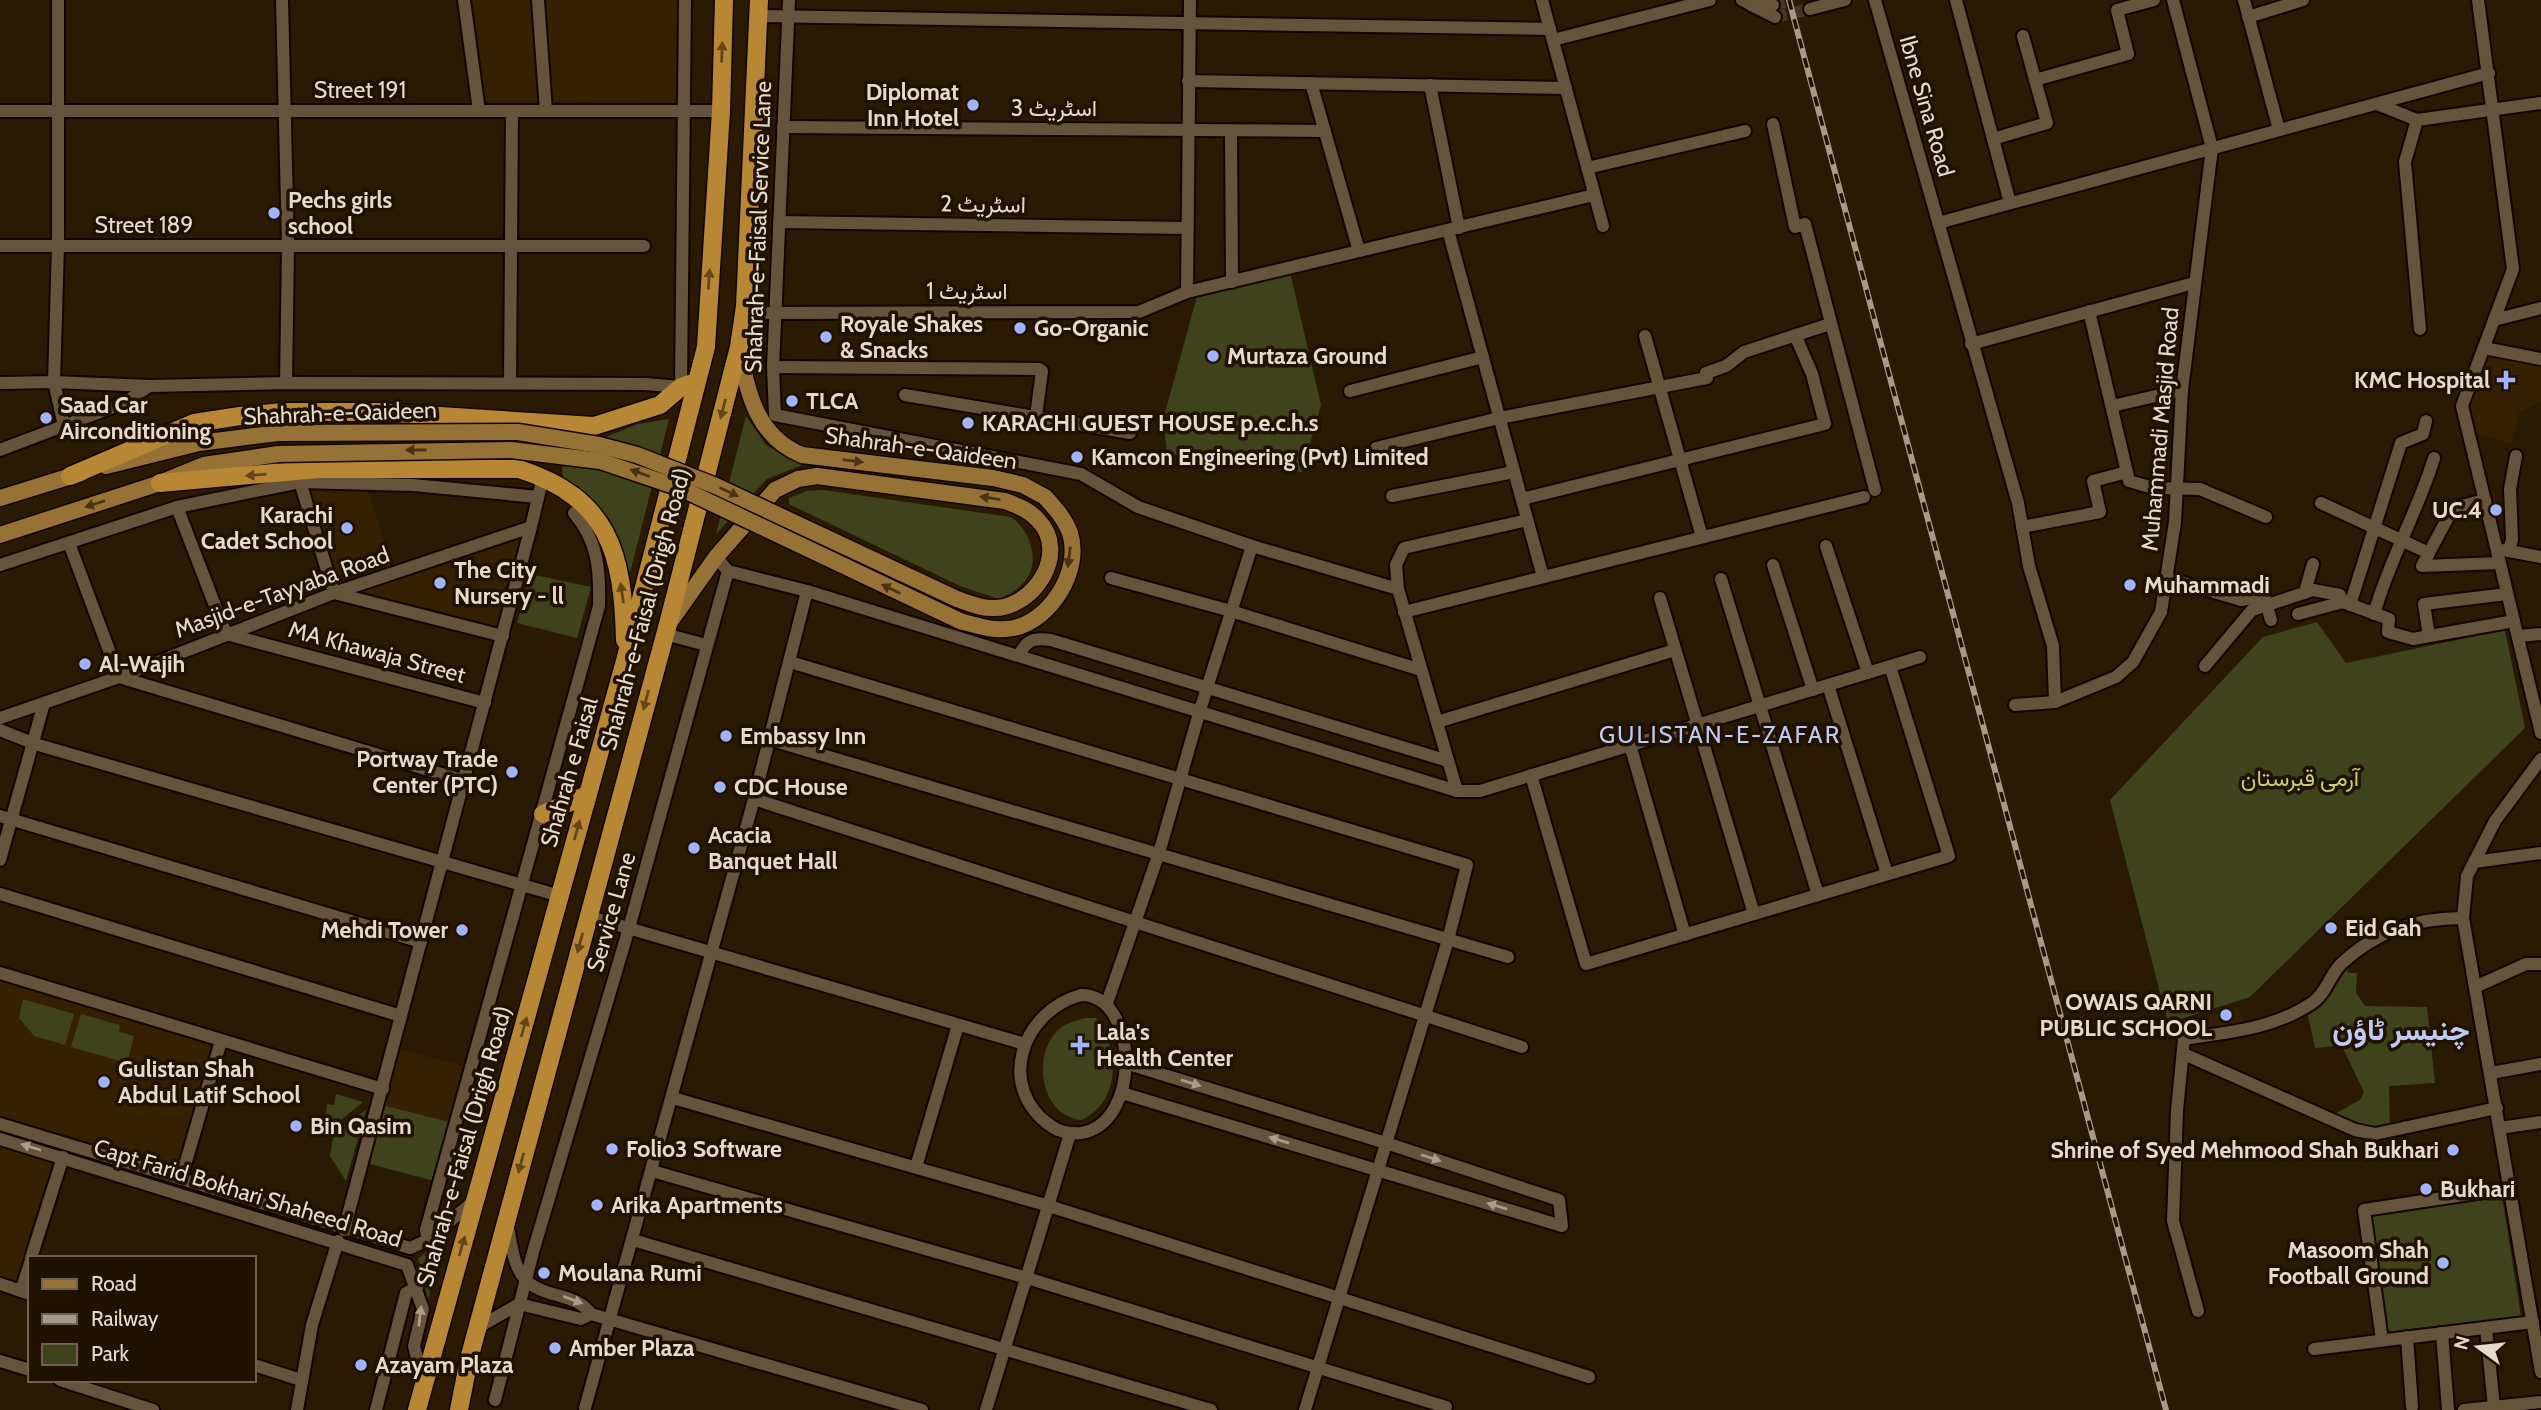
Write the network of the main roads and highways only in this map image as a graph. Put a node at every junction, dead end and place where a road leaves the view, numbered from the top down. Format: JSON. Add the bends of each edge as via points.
{"nodes":[{"id":1,"x":724,"y":0,"type":"edge"},
{"id":2,"x":758,"y":8,"type":"edge"},
{"id":3,"x":739,"y":347,"type":"junction"},
{"id":4,"x":689,"y":385,"type":"junction"},
{"id":5,"x":556,"y":424,"type":"junction"},
{"id":6,"x":70,"y":476,"type":"junction"},
{"id":7,"x":543,"y":477,"type":"junction"},
{"id":8,"x":160,"y":483,"type":"junction"},
{"id":9,"x":0,"y":498,"type":"edge"},
{"id":10,"x":0,"y":535,"type":"edge"},
{"id":11,"x":666,"y":629,"type":"junction"},
{"id":12,"x":625,"y":662,"type":"junction"},
{"id":13,"x":587,"y":795,"type":"junction"},
{"id":14,"x":543,"y":814,"type":"road end"},
{"id":15,"x":560,"y":896,"type":"joint"},
{"id":16,"x":417,"y":1410,"type":"edge"},
{"id":17,"x":459,"y":1410,"type":"edge"}],
"edges":[{"from":4,"to":1,"type":"highway","name":"Shahrah-e-Faisal (Drigh Road)","one_way":true,"via":[[706,347]]},
{"from":2,"to":3,"type":"highway","name":"Shahrah-e-Faisal (Drigh Road)"},
{"from":3,"to":8,"type":"main road","name":"Shahrah-e-Qaideen","one_way":true,"bridge":true,"via":[[747,387],[762,425],[786,448],[802,455],[993,478],[1023,485],[1045,497],[1071,534],[1071,556],[1057,598],[1037,617],[1015,628],[989,629],[960,621],[680,488],[600,461],[510,450],[278,454],[204,465]]},
{"from":3,"to":11,"type":"highway","name":"Shahrah-e-Faisal (Drigh Road)","one_way":true},
{"from":4,"to":5,"type":"highway","via":[[660,405],[626,419],[594,426]]},
{"from":4,"to":12,"type":"highway","name":"Shahrah-e-Faisal (Drigh Road)"},
{"from":5,"to":6,"type":"highway","via":[[378,412],[240,416],[194,423]]},
{"from":5,"to":7,"type":"highway","via":[[564,448],[556,466]]},
{"from":6,"to":9,"type":"main road","name":"Shahrah-e-Qaideen"},
{"from":6,"to":11,"type":"main road","name":"Shahrah-e-Qaideen","one_way":true,"bridge":true,"via":[[199,443],[278,433],[518,432],[637,455],[716,486],[977,606],[1011,606],[1029,596],[1041,582],[1049,560],[1049,541],[1040,522],[1023,508],[985,498],[868,481],[817,476],[798,479],[775,490],[716,557]]},
{"from":7,"to":8,"type":"highway","one_way":true,"via":[[519,469],[319,469]]},
{"from":12,"to":7,"type":"highway","one_way":true,"via":[[624,610],[611,547],[601,523],[587,505]]},
{"from":8,"to":10,"type":"main road","name":"Shahrah-e-Qaideen","one_way":true},
{"from":11,"to":17,"type":"highway","name":"Shahrah-e-Faisal (Drigh Road)","one_way":true,"via":[[506,1218]]},
{"from":12,"to":13,"type":"highway","name":"Shahrah e Faisal"},
{"from":13,"to":14,"type":"highway"},
{"from":15,"to":13,"type":"highway","name":"Shahrah e Faisal","one_way":true},
{"from":16,"to":15,"type":"highway","name":"Shahrah-e-Faisal (Drigh Road)","one_way":true}]}
